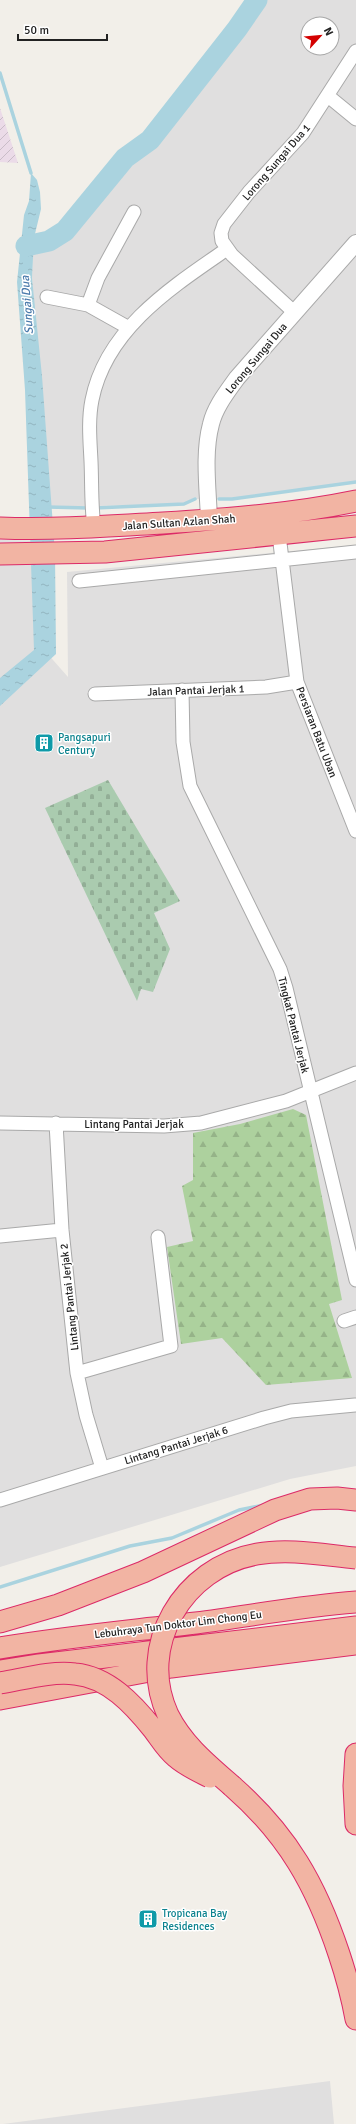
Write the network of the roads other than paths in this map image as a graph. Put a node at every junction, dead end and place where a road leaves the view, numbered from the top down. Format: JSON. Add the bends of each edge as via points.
{"nodes":[{"id":1,"x":356,"y":50,"type":"edge"},
{"id":2,"x":328,"y":96,"type":"junction"},
{"id":3,"x":356,"y":119,"type":"edge"},
{"id":4,"x":134,"y":212,"type":"dead end"},
{"id":5,"x":356,"y":242,"type":"edge"},
{"id":6,"x":227,"y":249,"type":"junction"},
{"id":7,"x":47,"y":297,"type":"dead end"},
{"id":8,"x":88,"y":305,"type":"junction"},
{"id":9,"x":294,"y":313,"type":"junction"},
{"id":10,"x":129,"y":328,"type":"junction"},
{"id":11,"x":356,"y":501,"type":"edge"},
{"id":12,"x":94,"y":520,"type":"junction"},
{"id":13,"x":209,"y":520,"type":"junction"},
{"id":14,"x":356,"y":526,"type":"edge"},
{"id":15,"x":5,"y":528,"type":"edge"},
{"id":16,"x":279,"y":535,"type":"junction"},
{"id":17,"x":356,"y":552,"type":"edge"},
{"id":18,"x":5,"y":554,"type":"edge"},
{"id":19,"x":282,"y":561,"type":"junction"},
{"id":20,"x":79,"y":581,"type":"dead end"},
{"id":21,"x":297,"y":682,"type":"junction"},
{"id":22,"x":182,"y":690,"type":"junction"},
{"id":23,"x":95,"y":694,"type":"dead end"},
{"id":24,"x":356,"y":831,"type":"edge"},
{"id":25,"x":356,"y":1073,"type":"edge"},
{"id":26,"x":310,"y":1093,"type":"junction"},
{"id":27,"x":0,"y":1123,"type":"edge"},
{"id":28,"x":56,"y":1123,"type":"junction"},
{"id":29,"x":62,"y":1230,"type":"junction"},
{"id":30,"x":0,"y":1236,"type":"edge"},
{"id":31,"x":158,"y":1237,"type":"dead end"},
{"id":32,"x":356,"y":1280,"type":"edge"},
{"id":33,"x":77,"y":1374,"type":"junction"},
{"id":34,"x":354,"y":1406,"type":"dead end"},
{"id":35,"x":102,"y":1468,"type":"junction"},
{"id":36,"x":0,"y":1500,"type":"edge"},
{"id":37,"x":356,"y":1500,"type":"edge"},
{"id":38,"x":356,"y":1558,"type":"edge"},
{"id":39,"x":356,"y":1602,"type":"edge"},
{"id":40,"x":0,"y":1622,"type":"edge"},
{"id":41,"x":356,"y":1627,"type":"edge"},
{"id":42,"x":356,"y":1644,"type":"edge"},
{"id":43,"x":0,"y":1648,"type":"edge"},
{"id":44,"x":0,"y":1671,"type":"edge"},
{"id":45,"x":0,"y":1683,"type":"edge"},
{"id":46,"x":0,"y":1699,"type":"edge"},
{"id":47,"x":356,"y":1754,"type":"edge"},
{"id":48,"x":232,"y":1786,"type":"junction"},
{"id":49,"x":356,"y":1824,"type":"edge"},
{"id":50,"x":356,"y":2019,"type":"edge"}],
"edges":[{"from":1,"to":2,"type":"street","name":"Lorong Sungai Dua 1"},
{"from":2,"to":3,"type":"street"},
{"from":2,"to":6,"type":"street","name":"Lorong Sungai Dua 1","via":[[303,132],[224,224],[221,233]]},
{"from":4,"to":8,"type":"street","via":[[98,278]]},
{"from":5,"to":9,"type":"street","name":"Lorong Sungai Dua"},
{"from":6,"to":9,"type":"street"},
{"from":6,"to":10,"type":"street","via":[[148,307]]},
{"from":7,"to":8,"type":"street"},
{"from":8,"to":10,"type":"street"},
{"from":9,"to":13,"type":"street","name":"Lorong Sungai Dua","via":[[222,398],[211,424],[208,449]]},
{"from":10,"to":12,"type":"street","via":[[110,354],[92,400],[90,419]]},
{"from":11,"to":13,"type":"highway","name":"Jalan Sultan Azlan Shah","via":[[287,512]]},
{"from":12,"to":13,"type":"highway","name":"Jalan Sultan Azlan Shah"},
{"from":12,"to":15,"type":"highway","name":"Jalan Sultan Azlan Shah","via":[[61,528]]},
{"from":14,"to":16,"type":"highway","name":"Jalan Sultan Azlan Shah"},
{"from":16,"to":18,"type":"highway","name":"Jalan Sultan Azlan Shah","via":[[105,552]]},
{"from":16,"to":19,"type":"street","name":"Persiaran Batu Uban"},
{"from":17,"to":19,"type":"street"},
{"from":19,"to":20,"type":"street"},
{"from":19,"to":21,"type":"street","name":"Persiaran Batu Uban"},
{"from":21,"to":22,"type":"street","name":"Jalan Pantai Jerjak 1","via":[[266,687]]},
{"from":21,"to":24,"type":"street","name":"Persiaran Batu Uban"},
{"from":22,"to":23,"type":"street","name":"Jalan Pantai Jerjak 1"},
{"from":22,"to":26,"type":"street","name":"Tingkat Pantai Jerjak","via":[[183,742],[190,786],[280,969],[292,1009]]},
{"from":25,"to":26,"type":"street","name":"Lintang Pantai Jerjak"},
{"from":26,"to":28,"type":"street","name":"Lintang Pantai Jerjak","via":[[231,1116],[190,1124],[164,1126]]},
{"from":26,"to":32,"type":"street","name":"Tingkat Pantai Jerjak"},
{"from":27,"to":28,"type":"street","name":"Lintang Pantai Jerjak"},
{"from":28,"to":29,"type":"street","name":"Lintang Pantai Jerjak 2"},
{"from":29,"to":30,"type":"street"},
{"from":29,"to":33,"type":"street","name":"Lintang Pantai Jerjak 2"},
{"from":31,"to":33,"type":"street","via":[[171,1346]]},
{"from":33,"to":35,"type":"street","name":"Lintang Pantai Jerjak 2"},
{"from":34,"to":35,"type":"street","name":"Lintang Pantai Jerjak 6","via":[[278,1414]]},
{"from":35,"to":36,"type":"street","name":"Lintang Pantai Jerjak 6"},
{"from":37,"to":40,"type":"highway","via":[[310,1499],[275,1510],[143,1572],[58,1605]]},
{"from":38,"to":48,"type":"highway","bridge":true,"via":[[274,1552],[256,1554],[224,1566],[195,1585],[172,1613],[164,1630],[158,1663],[159,1682],[168,1714],[192,1750]]},
{"from":39,"to":43,"type":"highway","name":"Lebuhraya Tun Doktor Lim Chong Eu","via":[[316,1605]]},
{"from":41,"to":44,"type":"highway"},
{"from":42,"to":46,"type":"highway","via":[[171,1667]]},
{"from":45,"to":48,"type":"highway","bridge":true,"via":[[58,1673],[76,1674],[106,1684],[130,1704],[176,1757],[194,1770]]},
{"from":47,"to":49,"type":"highway"},
{"from":48,"to":50,"type":"highway","via":[[252,1805],[292,1852],[309,1879],[327,1920],[347,1980]]}]}
